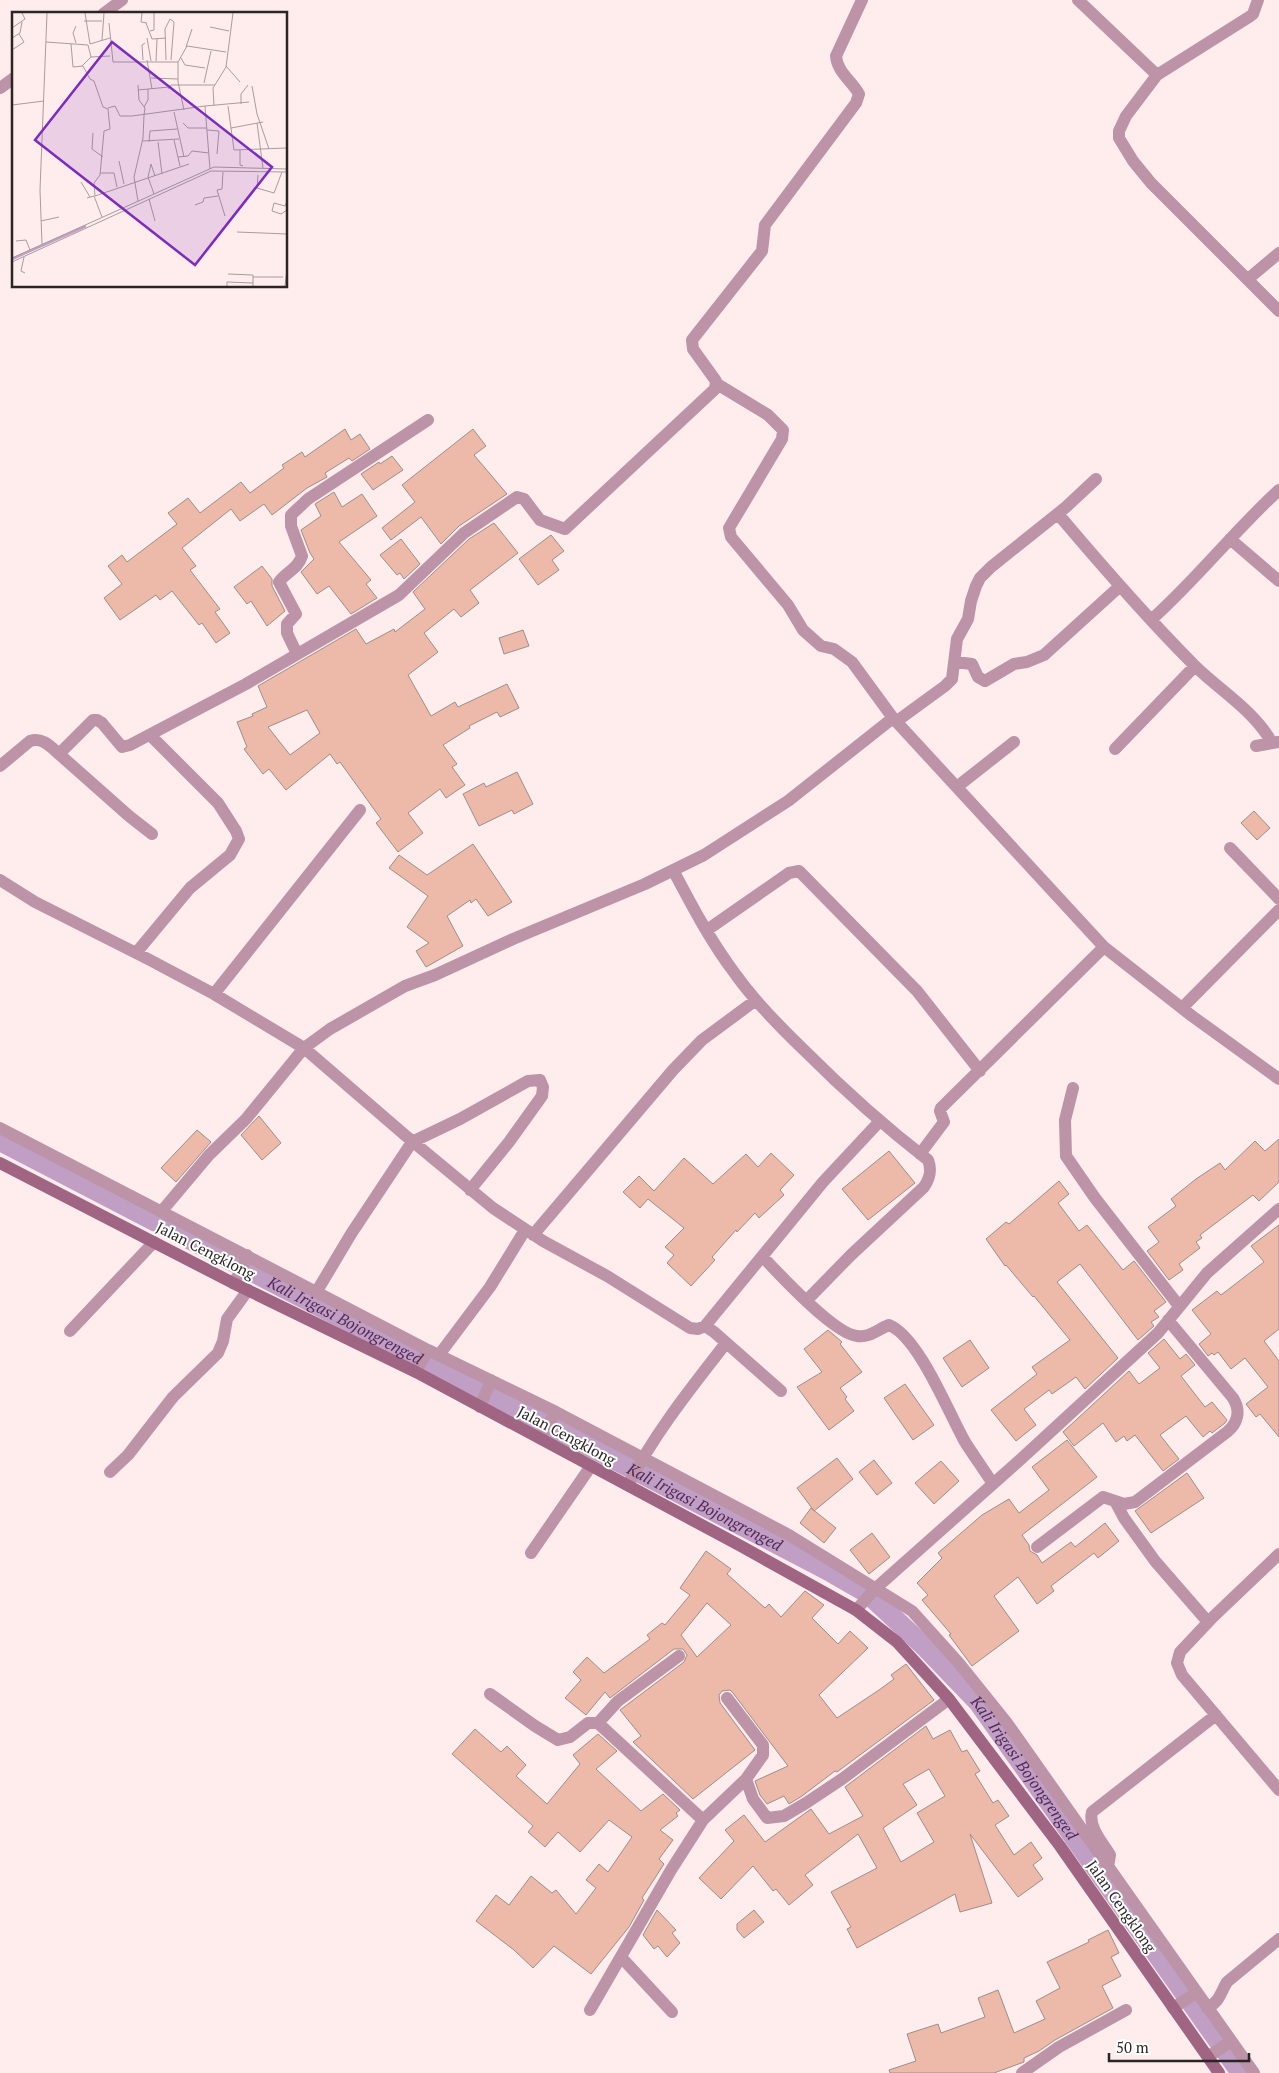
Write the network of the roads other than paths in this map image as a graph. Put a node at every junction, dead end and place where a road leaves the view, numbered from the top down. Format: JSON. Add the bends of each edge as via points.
{"nodes":[{"id":1,"x":122,"y":0,"type":"edge"},
{"id":2,"x":862,"y":0,"type":"edge"},
{"id":3,"x":1078,"y":0,"type":"edge"},
{"id":4,"x":1258,"y":0,"type":"edge"},
{"id":5,"x":106,"y":12,"type":"edge"},
{"id":6,"x":1157,"y":75,"type":"junction"},
{"id":7,"x":12,"y":79,"type":"edge"},
{"id":8,"x":0,"y":88,"type":"edge"},
{"id":9,"x":1279,"y":253,"type":"edge"},
{"id":10,"x":1248,"y":279,"type":"junction"},
{"id":11,"x":1279,"y":311,"type":"edge"},
{"id":12,"x":717,"y":384,"type":"junction"},
{"id":13,"x":428,"y":420,"type":"dead end"},
{"id":14,"x":1096,"y":479,"type":"dead end"},
{"id":15,"x":1279,"y":490,"type":"edge"},
{"id":16,"x":1058,"y":514,"type":"junction"},
{"id":17,"x":1230,"y":539,"type":"junction"},
{"id":18,"x":1279,"y":581,"type":"edge"},
{"id":19,"x":1119,"y":587,"type":"junction"},
{"id":20,"x":1151,"y":620,"type":"junction"},
{"id":21,"x":297,"y":654,"type":"junction"},
{"id":22,"x":955,"y":662,"type":"junction"},
{"id":23,"x":1195,"y":666,"type":"junction"},
{"id":24,"x":895,"y":719,"type":"junction"},
{"id":25,"x":150,"y":735,"type":"junction"},
{"id":26,"x":1014,"y":742,"type":"dead end"},
{"id":27,"x":1275,"y":742,"type":"edge"},
{"id":28,"x":1256,"y":746,"type":"dead end"},
{"id":29,"x":1114,"y":749,"type":"dead end"},
{"id":30,"x":59,"y":754,"type":"junction"},
{"id":31,"x":0,"y":766,"type":"edge"},
{"id":32,"x":958,"y":786,"type":"junction"},
{"id":33,"x":360,"y":810,"type":"dead end"},
{"id":34,"x":152,"y":834,"type":"dead end"},
{"id":35,"x":1230,"y":848,"type":"dead end"},
{"id":36,"x":673,"y":870,"type":"junction"},
{"id":37,"x":0,"y":880,"type":"edge"},
{"id":38,"x":1279,"y":899,"type":"edge"},
{"id":39,"x":1279,"y":910,"type":"edge"},
{"id":40,"x":707,"y":930,"type":"junction"},
{"id":41,"x":1104,"y":947,"type":"junction"},
{"id":42,"x":136,"y":953,"type":"junction"},
{"id":43,"x":214,"y":994,"type":"junction"},
{"id":44,"x":756,"y":1000,"type":"junction"},
{"id":45,"x":1182,"y":1008,"type":"junction"},
{"id":46,"x":304,"y":1048,"type":"junction"},
{"id":47,"x":980,"y":1071,"type":"junction"},
{"id":48,"x":1279,"y":1079,"type":"edge"},
{"id":49,"x":1073,"y":1088,"type":"dead end"},
{"id":50,"x":879,"y":1122,"type":"junction"},
{"id":51,"x":0,"y":1128,"type":"edge"},
{"id":52,"x":412,"y":1142,"type":"junction"},
{"id":53,"x":920,"y":1154,"type":"junction"},
{"id":54,"x":0,"y":1163,"type":"edge"},
{"id":55,"x":470,"y":1190,"type":"junction"},
{"id":56,"x":1279,"y":1209,"type":"edge"},
{"id":57,"x":162,"y":1212,"type":"junction"},
{"id":58,"x":529,"y":1232,"type":"junction"},
{"id":59,"x":154,"y":1242,"type":"junction"},
{"id":60,"x":762,"y":1256,"type":"junction"},
{"id":61,"x":246,"y":1257,"type":"junction"},
{"id":62,"x":236,"y":1278,"type":"junction"},
{"id":63,"x":248,"y":1290,"type":"junction"},
{"id":64,"x":317,"y":1292,"type":"junction"},
{"id":65,"x":806,"y":1301,"type":"junction"},
{"id":66,"x":1179,"y":1306,"type":"junction"},
{"id":67,"x":1168,"y":1320,"type":"junction"},
{"id":68,"x":705,"y":1326,"type":"junction"},
{"id":69,"x":70,"y":1331,"type":"dead end"},
{"id":70,"x":726,"y":1343,"type":"junction"},
{"id":71,"x":431,"y":1353,"type":"junction"},
{"id":72,"x":418,"y":1371,"type":"junction"},
{"id":73,"x":490,"y":1382,"type":"junction"},
{"id":74,"x":781,"y":1391,"type":"dead end"},
{"id":75,"x":481,"y":1404,"type":"junction"},
{"id":76,"x":554,"y":1414,"type":"junction"},
{"id":77,"x":542,"y":1436,"type":"junction"},
{"id":78,"x":642,"y":1460,"type":"junction"},
{"id":79,"x":591,"y":1466,"type":"junction"},
{"id":80,"x":110,"y":1472,"type":"dead end"},
{"id":81,"x":630,"y":1481,"type":"junction"},
{"id":82,"x":993,"y":1484,"type":"junction"},
{"id":83,"x":1116,"y":1503,"type":"junction"},
{"id":84,"x":1037,"y":1547,"type":"dead end"},
{"id":85,"x":531,"y":1553,"type":"dead end"},
{"id":86,"x":1279,"y":1554,"type":"edge"},
{"id":87,"x":875,"y":1590,"type":"junction"},
{"id":88,"x":858,"y":1608,"type":"junction"},
{"id":89,"x":1208,"y":1622,"type":"junction"},
{"id":90,"x":679,"y":1656,"type":"dead end"},
{"id":91,"x":490,"y":1694,"type":"dead end"},
{"id":92,"x":727,"y":1698,"type":"dead end"},
{"id":93,"x":949,"y":1699,"type":"junction"},
{"id":94,"x":1216,"y":1715,"type":"junction"},
{"id":95,"x":598,"y":1723,"type":"junction"},
{"id":96,"x":746,"y":1779,"type":"junction"},
{"id":97,"x":1279,"y":1790,"type":"edge"},
{"id":98,"x":703,"y":1820,"type":"junction"},
{"id":99,"x":1108,"y":1867,"type":"junction"},
{"id":100,"x":1279,"y":1939,"type":"edge"},
{"id":101,"x":621,"y":1957,"type":"junction"},
{"id":102,"x":1195,"y":1994,"type":"junction"},
{"id":103,"x":1175,"y":2007,"type":"junction"},
{"id":104,"x":1207,"y":2008,"type":"junction"},
{"id":105,"x":590,"y":2010,"type":"dead end"},
{"id":106,"x":1126,"y":2010,"type":"dead end"},
{"id":107,"x":672,"y":2012,"type":"dead end"},
{"id":108,"x":1229,"y":2042,"type":"junction"},
{"id":109,"x":1210,"y":2055,"type":"junction"},
{"id":110,"x":1022,"y":2073,"type":"edge"},
{"id":111,"x":1219,"y":2073,"type":"edge"},
{"id":112,"x":1254,"y":2073,"type":"edge"}],
"edges":[{"from":1,"to":5,"type":"street"},
{"from":2,"to":12,"type":"street","via":[[836,56],[840,70],[859,94],[856,103],[765,225],[762,251],[692,340],[693,349]]},
{"from":3,"to":6,"type":"street"},
{"from":4,"to":6,"type":"street","via":[[1249,17]]},
{"from":6,"to":10,"type":"street","via":[[1126,116],[1119,138],[1151,183]]},
{"from":7,"to":8,"type":"street"},
{"from":9,"to":10,"type":"street"},
{"from":10,"to":11,"type":"street"},
{"from":12,"to":21,"type":"street","via":[[564,529],[540,520],[524,499],[517,497],[464,533],[399,595]]},
{"from":12,"to":24,"type":"street","via":[[768,415],[783,430],[782,439],[729,528],[731,537],[788,605],[803,630],[821,646],[852,662]]},
{"from":13,"to":21,"type":"street","via":[[308,500],[291,515],[291,526],[302,556],[279,582],[296,614],[287,624],[287,633]]},
{"from":14,"to":16,"type":"street"},
{"from":15,"to":17,"type":"street"},
{"from":16,"to":19,"type":"street"},
{"from":16,"to":22,"type":"street","via":[[980,578],[968,619],[957,638]]},
{"from":17,"to":18,"type":"street"},
{"from":17,"to":20,"type":"street"},
{"from":19,"to":20,"type":"street"},
{"from":19,"to":22,"type":"street","via":[[1038,658],[1014,664],[985,681],[978,678],[972,664]]},
{"from":20,"to":23,"type":"street"},
{"from":21,"to":25,"type":"street"},
{"from":22,"to":24,"type":"street","via":[[952,679],[945,686]]},
{"from":23,"to":27,"type":"street"},
{"from":23,"to":29,"type":"street"},
{"from":24,"to":32,"type":"street"},
{"from":24,"to":36,"type":"street","via":[[788,800],[704,855]]},
{"from":25,"to":30,"type":"street","via":[[122,747],[102,723],[93,720]]},
{"from":25,"to":42,"type":"street","via":[[218,803],[239,839],[230,855],[190,888]]},
{"from":26,"to":32,"type":"street"},
{"from":27,"to":28,"type":"street"},
{"from":30,"to":31,"type":"street","via":[[40,740],[30,740]]},
{"from":30,"to":34,"type":"street"},
{"from":32,"to":41,"type":"street"},
{"from":33,"to":43,"type":"street"},
{"from":35,"to":38,"type":"street"},
{"from":36,"to":40,"type":"street"},
{"from":36,"to":46,"type":"street","via":[[405,986],[330,1029]]},
{"from":37,"to":42,"type":"street","via":[[35,902]]},
{"from":39,"to":45,"type":"street"},
{"from":40,"to":44,"type":"street"},
{"from":40,"to":47,"type":"street","via":[[789,873],[799,871],[917,991]]},
{"from":41,"to":45,"type":"street"},
{"from":41,"to":47,"type":"street"},
{"from":42,"to":43,"type":"street"},
{"from":43,"to":46,"type":"street"},
{"from":44,"to":50,"type":"street","via":[[835,1082]]},
{"from":44,"to":58,"type":"street","via":[[702,1040]]},
{"from":45,"to":48,"type":"street"},
{"from":46,"to":52,"type":"street"},
{"from":46,"to":57,"type":"street","via":[[246,1119],[209,1155]]},
{"from":47,"to":53,"type":"street","via":[[941,1108],[944,1122]]},
{"from":49,"to":66,"type":"street","via":[[1065,1120],[1066,1156]]},
{"from":50,"to":53,"type":"street"},
{"from":50,"to":60,"type":"street","via":[[823,1182]]},
{"from":51,"to":57,"type":"street"},
{"from":52,"to":55,"type":"street"},
{"from":52,"to":55,"type":"street","via":[[528,1081],[541,1081],[544,1087],[542,1096]]},
{"from":52,"to":64,"type":"street"},
{"from":53,"to":65,"type":"street","via":[[928,1160],[930,1169],[924,1187]]},
{"from":54,"to":59,"type":"main road","name":"Jalan Cengklong"},
{"from":55,"to":58,"type":"street"},
{"from":56,"to":66,"type":"street","via":[[1206,1273]]},
{"from":57,"to":61,"type":"street"},
{"from":58,"to":68,"type":"street","via":[[690,1328]]},
{"from":58,"to":71,"type":"street","via":[[490,1287]]},
{"from":59,"to":62,"type":"main road","name":"Jalan Cengklong"},
{"from":59,"to":69,"type":"street"},
{"from":60,"to":65,"type":"street"},
{"from":60,"to":68,"type":"street"},
{"from":61,"to":62,"type":"street"},
{"from":61,"to":64,"type":"street"},
{"from":62,"to":63,"type":"main road","name":"Jalan Cengklong"},
{"from":63,"to":72,"type":"main road","name":"Jalan Cengklong"},
{"from":63,"to":80,"type":"street","via":[[227,1319],[218,1353],[173,1397],[128,1455]]},
{"from":64,"to":71,"type":"street"},
{"from":65,"to":82,"type":"street","via":[[855,1336],[868,1336],[889,1325],[901,1333],[922,1361]]},
{"from":66,"to":67,"type":"street"},
{"from":67,"to":82,"type":"street","via":[[1158,1333]]},
{"from":67,"to":83,"type":"street","via":[[1233,1398],[1238,1416],[1227,1432],[1135,1502],[1127,1505]]},
{"from":68,"to":70,"type":"street"},
{"from":70,"to":74,"type":"street"},
{"from":70,"to":78,"type":"street"},
{"from":71,"to":72,"type":"street"},
{"from":71,"to":73,"type":"street"},
{"from":72,"to":75,"type":"main road","name":"Jalan Cengklong"},
{"from":73,"to":75,"type":"street"},
{"from":73,"to":76,"type":"street"},
{"from":75,"to":77,"type":"main road","name":"Jalan Cengklong"},
{"from":76,"to":77,"type":"street"},
{"from":76,"to":78,"type":"street"},
{"from":77,"to":79,"type":"main road","name":"Jalan Cengklong"},
{"from":78,"to":81,"type":"street"},
{"from":78,"to":87,"type":"street","via":[[789,1535]]},
{"from":79,"to":81,"type":"main road","name":"Jalan Cengklong"},
{"from":79,"to":85,"type":"street"},
{"from":81,"to":88,"type":"main road","name":"Jalan Cengklong"},
{"from":82,"to":87,"type":"street"},
{"from":83,"to":84,"type":"street","via":[[1103,1497]]},
{"from":83,"to":89,"type":"street","via":[[1156,1561]]},
{"from":86,"to":89,"type":"street"},
{"from":87,"to":88,"type":"street"},
{"from":87,"to":99,"type":"street","via":[[912,1611],[958,1662],[1007,1722]]},
{"from":88,"to":93,"type":"main road","name":"Jalan Cengklong","via":[[897,1642]]},
{"from":89,"to":94,"type":"street","via":[[1180,1652],[1177,1663],[1182,1675]]},
{"from":90,"to":95,"type":"street","via":[[618,1700]]},
{"from":91,"to":95,"type":"street","via":[[558,1740],[570,1737],[588,1723]]},
{"from":92,"to":96,"type":"street","via":[[763,1746],[763,1754]]},
{"from":93,"to":96,"type":"street","via":[[842,1779],[784,1816],[767,1818],[753,1799]]},
{"from":93,"to":103,"type":"main road","name":"Jalan Cengklong","via":[[1060,1846]]},
{"from":94,"to":97,"type":"street"},
{"from":94,"to":99,"type":"street","via":[[1092,1812],[1096,1835],[1110,1855]]},
{"from":95,"to":98,"type":"street"},
{"from":96,"to":98,"type":"street"},
{"from":98,"to":101,"type":"street"},
{"from":99,"to":102,"type":"street"},
{"from":100,"to":104,"type":"street","via":[[1228,1982],[1219,2000]]},
{"from":101,"to":105,"type":"street"},
{"from":101,"to":107,"type":"street"},
{"from":102,"to":103,"type":"street"},
{"from":102,"to":104,"type":"street"},
{"from":103,"to":109,"type":"main road","name":"Jalan Cengklong"},
{"from":104,"to":108,"type":"street"},
{"from":106,"to":110,"type":"street"},
{"from":108,"to":109,"type":"street"},
{"from":108,"to":112,"type":"street"},
{"from":109,"to":111,"type":"main road","name":"Jalan Cengklong"}]}
